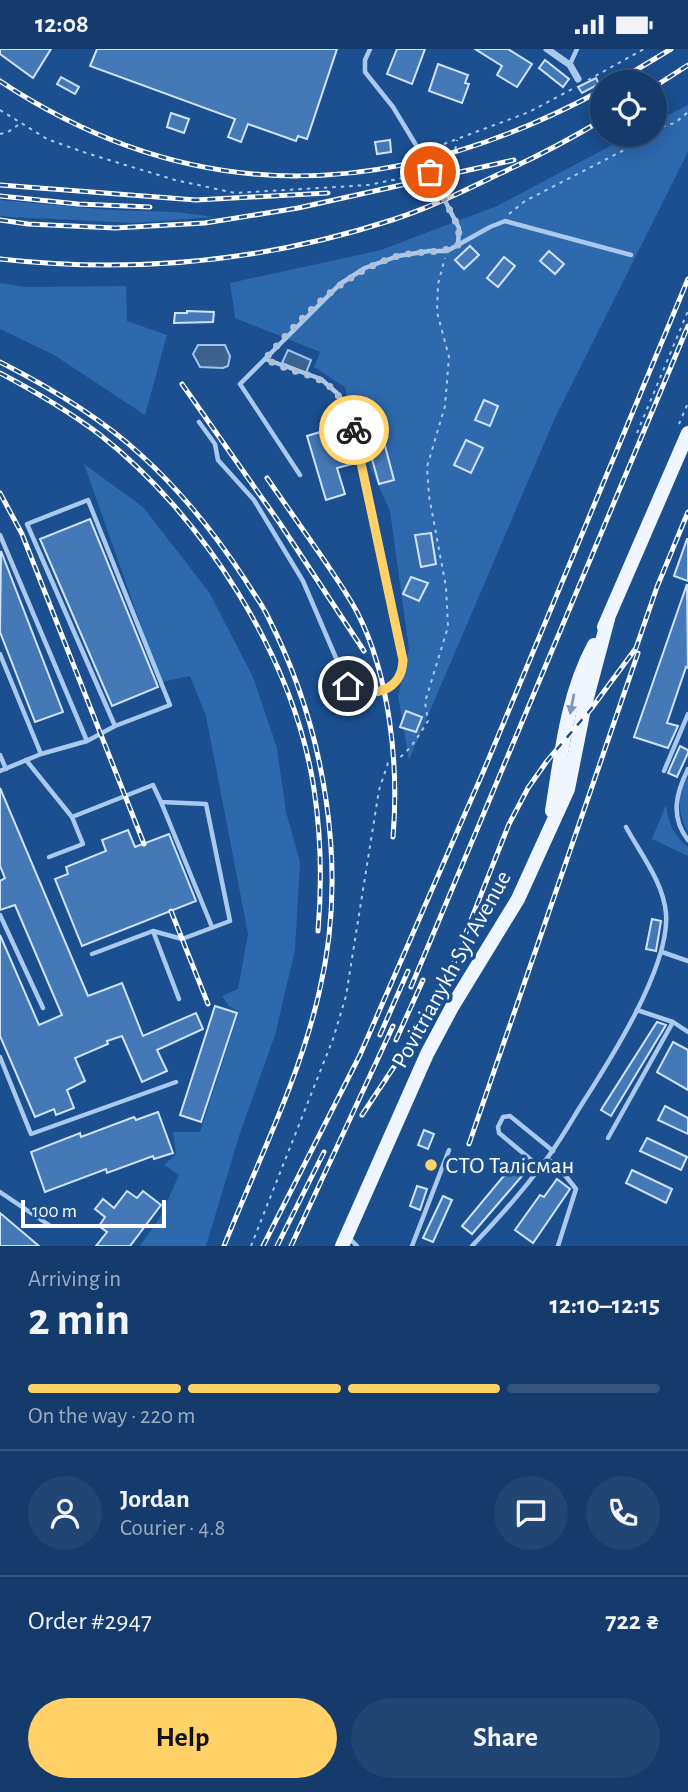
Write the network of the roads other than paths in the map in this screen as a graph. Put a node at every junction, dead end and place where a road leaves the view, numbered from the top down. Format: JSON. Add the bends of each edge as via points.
{"nodes":[{"id":1,"x":370,"y":49,"type":"edge"},
{"id":2,"x":547,"y":49,"type":"edge"},
{"id":3,"x":577,"y":49,"type":"edge"},
{"id":4,"x":570,"y":65,"type":"junction"},
{"id":5,"x":578,"y":79,"type":"dead end"},
{"id":6,"x":458,"y":245,"type":"junction"},
{"id":7,"x":631,"y":255,"type":"dead end"},
{"id":8,"x":265,"y":359,"type":"junction"},
{"id":9,"x":199,"y":422,"type":"dead end"},
{"id":10,"x":688,"y":433,"type":"edge"},
{"id":11,"x":300,"y":475,"type":"dead end"},
{"id":12,"x":0,"y":535,"type":"edge"},
{"id":13,"x":0,"y":655,"type":"edge"},
{"id":14,"x":688,"y":714,"type":"edge"},
{"id":15,"x":115,"y":726,"type":"junction"},
{"id":16,"x":87,"y":741,"type":"junction"},
{"id":17,"x":41,"y":754,"type":"junction"},
{"id":18,"x":0,"y":755,"type":"edge"},
{"id":19,"x":26,"y":760,"type":"junction"},
{"id":20,"x":688,"y":769,"type":"edge"},
{"id":21,"x":3,"y":770,"type":"edge"},
{"id":22,"x":664,"y":771,"type":"dead end"},
{"id":23,"x":161,"y":802,"type":"junction"},
{"id":24,"x":72,"y":817,"type":"junction"},
{"id":25,"x":626,"y":827,"type":"dead end"},
{"id":26,"x":688,"y":840,"type":"edge"},
{"id":27,"x":49,"y":857,"type":"dead end"},
{"id":28,"x":0,"y":915,"type":"edge"},
{"id":29,"x":212,"y":927,"type":"junction"},
{"id":30,"x":153,"y":931,"type":"junction"},
{"id":31,"x":662,"y":952,"type":"junction"},
{"id":32,"x":92,"y":954,"type":"dead end"},
{"id":33,"x":688,"y":961,"type":"edge"},
{"id":34,"x":179,"y":999,"type":"dead end"},
{"id":35,"x":43,"y":1008,"type":"dead end"},
{"id":36,"x":637,"y":1010,"type":"junction"},
{"id":37,"x":673,"y":1022,"type":"junction"},
{"id":38,"x":688,"y":1032,"type":"edge"},
{"id":39,"x":0,"y":1057,"type":"edge"},
{"id":40,"x":176,"y":1082,"type":"dead end"},
{"id":41,"x":608,"y":1138,"type":"dead end"},
{"id":42,"x":449,"y":1150,"type":"dead end"},
{"id":43,"x":553,"y":1151,"type":"junction"},
{"id":44,"x":547,"y":1159,"type":"junction"},
{"id":45,"x":541,"y":1168,"type":"junction"},
{"id":46,"x":0,"y":1192,"type":"edge"},
{"id":47,"x":49,"y":1225,"type":"dead end"},
{"id":48,"x":349,"y":1243,"type":"edge"},
{"id":49,"x":412,"y":1246,"type":"edge"},
{"id":50,"x":472,"y":1246,"type":"edge"},
{"id":51,"x":558,"y":1246,"type":"edge"}],
"edges":[{"from":1,"to":6,"type":"lane","via":[[365,72],[393,107],[430,172],[459,228]]},
{"from":2,"to":4,"type":"street"},
{"from":3,"to":4,"type":"lane"},
{"from":4,"to":5,"type":"street"},
{"from":6,"to":7,"type":"lane","via":[[505,221]]},
{"from":6,"to":8,"type":"lane","via":[[447,251],[398,255],[365,268],[340,283]]},
{"from":8,"to":9,"type":"lane","via":[[321,379],[340,395],[354,427],[403,660],[403,675],[395,683],[362,693],[348,686],[303,581],[254,500],[218,460],[215,444]]},
{"from":8,"to":11,"type":"lane","via":[[240,384]]},
{"from":10,"to":48,"type":"main road","name":"Povitrianykh Syl Avenue","via":[[608,619],[582,667],[549,830],[518,899],[428,1054]]},
{"from":12,"to":16,"type":"lane"},
{"from":13,"to":17,"type":"lane"},
{"from":14,"to":22,"type":"lane"},
{"from":15,"to":15,"type":"lane","via":[[27,524],[88,500],[170,705]]},
{"from":15,"to":16,"type":"lane"},
{"from":16,"to":17,"type":"lane"},
{"from":17,"to":19,"type":"lane"},
{"from":18,"to":21,"type":"lane"},
{"from":19,"to":21,"type":"lane"},
{"from":19,"to":24,"type":"lane"},
{"from":20,"to":26,"type":"lane","via":[[676,802],[677,820]]},
{"from":23,"to":24,"type":"lane","via":[[153,785]]},
{"from":23,"to":29,"type":"lane"},
{"from":23,"to":29,"type":"lane","via":[[206,804],[230,921]]},
{"from":24,"to":27,"type":"lane","via":[[83,844]]},
{"from":25,"to":31,"type":"lane","via":[[664,901]]},
{"from":28,"to":35,"type":"lane"},
{"from":29,"to":30,"type":"lane","via":[[182,939]]},
{"from":30,"to":32,"type":"lane"},
{"from":30,"to":34,"type":"lane"},
{"from":31,"to":33,"type":"lane"},
{"from":31,"to":36,"type":"lane"},
{"from":36,"to":37,"type":"lane"},
{"from":36,"to":43,"type":"lane"},
{"from":37,"to":38,"type":"lane"},
{"from":37,"to":41,"type":"lane"},
{"from":39,"to":40,"type":"lane","via":[[31,1134]]},
{"from":42,"to":49,"type":"lane"},
{"from":43,"to":44,"type":"lane"},
{"from":43,"to":45,"type":"lane","via":[[510,1116],[503,1117],[499,1133]]},
{"from":44,"to":45,"type":"lane"},
{"from":44,"to":51,"type":"lane","via":[[576,1189]]},
{"from":45,"to":50,"type":"lane"},
{"from":46,"to":47,"type":"lane"}]}
